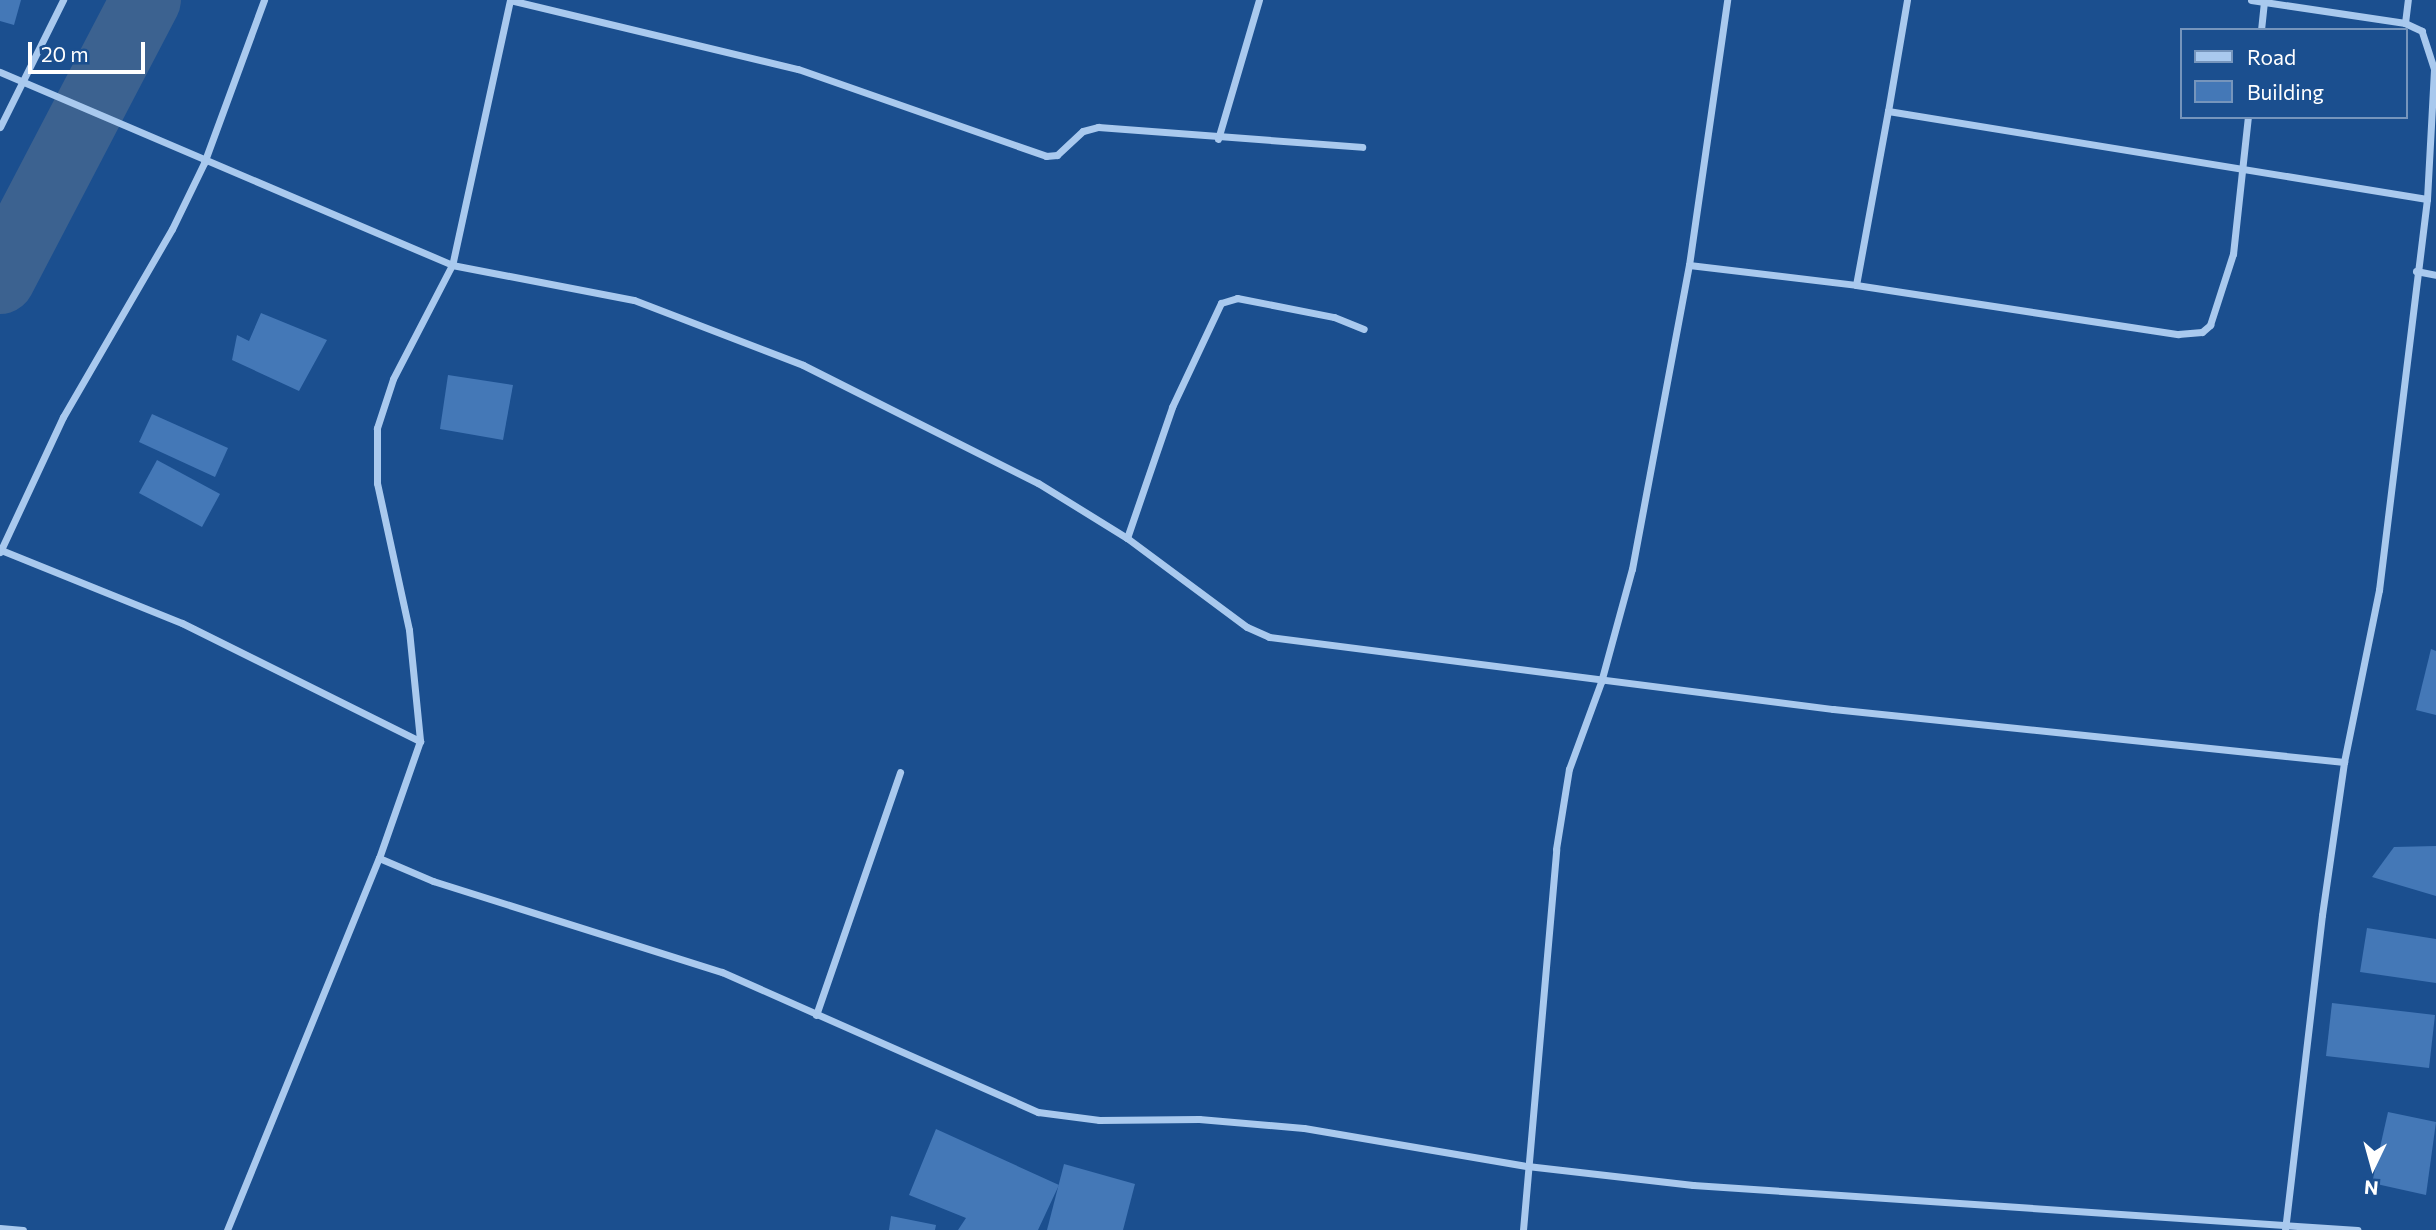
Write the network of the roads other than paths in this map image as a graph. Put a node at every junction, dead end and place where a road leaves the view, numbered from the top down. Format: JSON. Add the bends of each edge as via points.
{"nodes":[{"id":1,"x":63,"y":0,"type":"edge"},
{"id":2,"x":264,"y":0,"type":"edge"},
{"id":3,"x":510,"y":0,"type":"edge"},
{"id":4,"x":1259,"y":0,"type":"edge"},
{"id":5,"x":1727,"y":0,"type":"edge"},
{"id":6,"x":1907,"y":0,"type":"edge"},
{"id":7,"x":2251,"y":0,"type":"edge"},
{"id":8,"x":2408,"y":0,"type":"edge"},
{"id":9,"x":2264,"y":3,"type":"junction"},
{"id":10,"x":2405,"y":23,"type":"junction"},
{"id":11,"x":2260,"y":28,"type":"edge"},
{"id":12,"x":0,"y":72,"type":"edge"},
{"id":13,"x":20,"y":80,"type":"junction"},
{"id":14,"x":1888,"y":111,"type":"junction"},
{"id":15,"x":2248,"y":119,"type":"edge"},
{"id":16,"x":0,"y":127,"type":"edge"},
{"id":17,"x":1218,"y":139,"type":"junction"},
{"id":18,"x":1362,"y":147,"type":"dead end"},
{"id":19,"x":204,"y":163,"type":"junction"},
{"id":20,"x":2241,"y":169,"type":"junction"},
{"id":21,"x":2427,"y":199,"type":"junction"},
{"id":22,"x":452,"y":265,"type":"junction"},
{"id":23,"x":1689,"y":265,"type":"junction"},
{"id":24,"x":2416,"y":271,"type":"junction"},
{"id":25,"x":2436,"y":275,"type":"edge"},
{"id":26,"x":1856,"y":285,"type":"junction"},
{"id":27,"x":1364,"y":329,"type":"dead end"},
{"id":28,"x":1127,"y":538,"type":"junction"},
{"id":29,"x":0,"y":551,"type":"edge"},
{"id":30,"x":1601,"y":682,"type":"junction"},
{"id":31,"x":420,"y":740,"type":"junction"},
{"id":32,"x":2344,"y":762,"type":"junction"},
{"id":33,"x":900,"y":772,"type":"dead end"},
{"id":34,"x":380,"y":858,"type":"junction"},
{"id":35,"x":816,"y":1015,"type":"junction"},
{"id":36,"x":1527,"y":1166,"type":"junction"},
{"id":37,"x":2285,"y":1227,"type":"edge"},
{"id":38,"x":0,"y":1228,"type":"edge"},
{"id":39,"x":23,"y":1230,"type":"edge"},
{"id":40,"x":227,"y":1230,"type":"edge"},
{"id":41,"x":1523,"y":1230,"type":"edge"},
{"id":42,"x":2357,"y":1230,"type":"edge"}],
"edges":[{"from":1,"to":13,"type":"street"},
{"from":2,"to":19,"type":"street"},
{"from":3,"to":17,"type":"street","via":[[798,69],[1046,156],[1057,155],[1083,131],[1098,127]]},
{"from":3,"to":22,"type":"street"},
{"from":4,"to":17,"type":"street"},
{"from":5,"to":23,"type":"street"},
{"from":6,"to":14,"type":"street"},
{"from":7,"to":9,"type":"street"},
{"from":8,"to":10,"type":"street"},
{"from":9,"to":10,"type":"street"},
{"from":9,"to":11,"type":"street"},
{"from":10,"to":21,"type":"street","via":[[2422,31],[2434,69]]},
{"from":12,"to":13,"type":"street"},
{"from":13,"to":16,"type":"street"},
{"from":13,"to":19,"type":"street","via":[[139,128]]},
{"from":14,"to":20,"type":"street"},
{"from":14,"to":26,"type":"street"},
{"from":15,"to":20,"type":"street"},
{"from":17,"to":18,"type":"street"},
{"from":19,"to":22,"type":"street"},
{"from":19,"to":29,"type":"street","via":[[172,229],[63,417]]},
{"from":20,"to":21,"type":"street"},
{"from":20,"to":26,"type":"street","via":[[2233,254],[2210,325],[2202,332],[2178,334]]},
{"from":21,"to":24,"type":"street"},
{"from":22,"to":28,"type":"street","via":[[634,300],[803,365],[1038,482]]},
{"from":22,"to":31,"type":"street","via":[[393,379],[377,428],[377,483],[409,630]]},
{"from":23,"to":26,"type":"street"},
{"from":23,"to":30,"type":"street","via":[[1632,569]]},
{"from":24,"to":25,"type":"street"},
{"from":24,"to":32,"type":"street","via":[[2379,590]]},
{"from":27,"to":28,"type":"street","via":[[1334,317],[1237,298],[1221,303],[1172,407]]},
{"from":28,"to":30,"type":"street","via":[[1247,627],[1269,636]]},
{"from":29,"to":31,"type":"street","via":[[182,623]]},
{"from":30,"to":32,"type":"street"},
{"from":30,"to":36,"type":"street","via":[[1569,768],[1556,849]]},
{"from":31,"to":34,"type":"street"},
{"from":32,"to":37,"type":"street"},
{"from":33,"to":35,"type":"street"},
{"from":34,"to":35,"type":"street","via":[[433,881],[722,972]]},
{"from":34,"to":40,"type":"street"},
{"from":35,"to":36,"type":"street","via":[[1038,1112],[1099,1120],[1199,1119],[1304,1128]]},
{"from":36,"to":37,"type":"street","via":[[1693,1185]]},
{"from":36,"to":41,"type":"street"},
{"from":37,"to":42,"type":"street"},
{"from":38,"to":39,"type":"street"}]}
